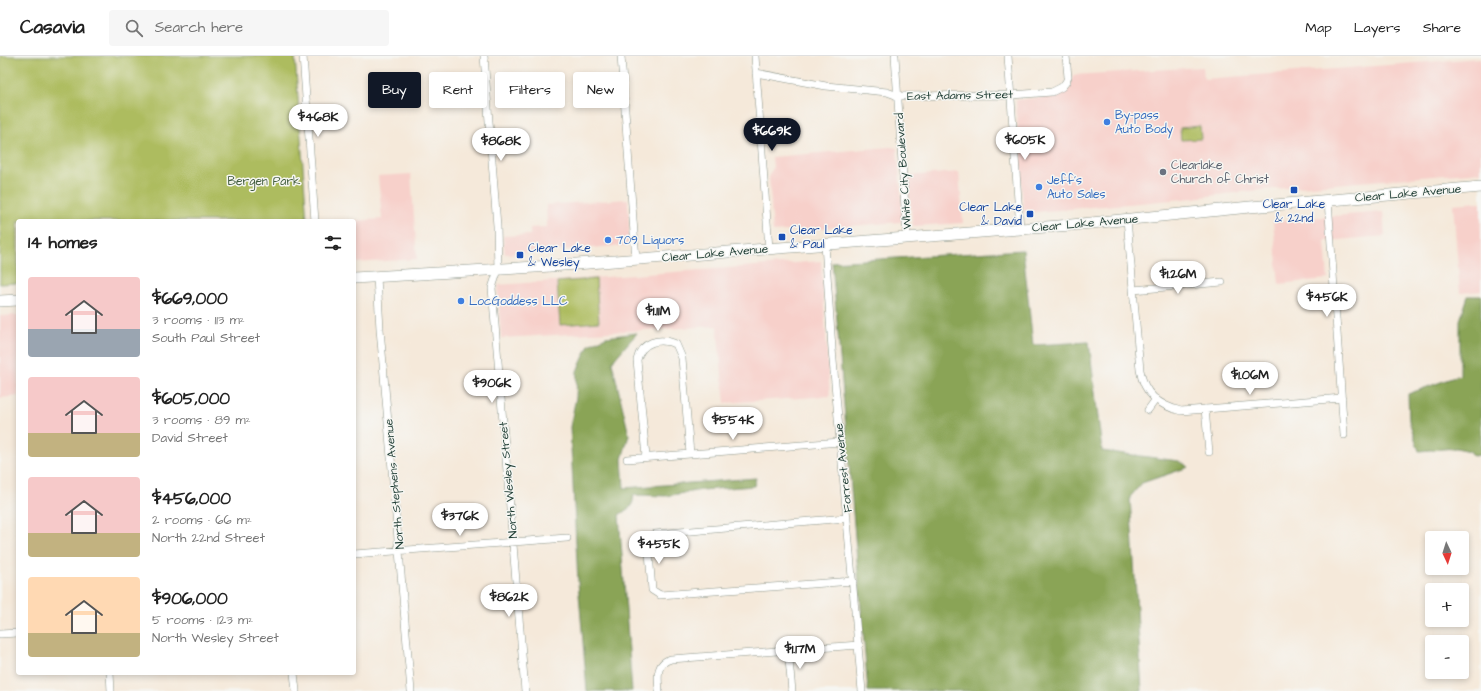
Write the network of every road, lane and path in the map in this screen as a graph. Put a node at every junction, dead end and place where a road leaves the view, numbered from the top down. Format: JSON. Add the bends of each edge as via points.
{"nodes":[{"id":1,"x":303,"y":56,"type":"edge"},
{"id":2,"x":484,"y":56,"type":"edge"},
{"id":3,"x":621,"y":56,"type":"edge"},
{"id":4,"x":755,"y":56,"type":"edge"},
{"id":5,"x":895,"y":56,"type":"edge"},
{"id":6,"x":1008,"y":56,"type":"edge"},
{"id":7,"x":1066,"y":56,"type":"edge"},
{"id":8,"x":756,"y":73,"type":"junction"},
{"id":9,"x":1011,"y":95,"type":"junction"},
{"id":10,"x":898,"y":96,"type":"junction"},
{"id":11,"x":1481,"y":187,"type":"edge"},
{"id":12,"x":1328,"y":200,"type":"junction"},
{"id":13,"x":315,"y":219,"type":"edge"},
{"id":14,"x":1127,"y":219,"type":"junction"},
{"id":15,"x":1020,"y":229,"type":"junction"},
{"id":16,"x":907,"y":238,"type":"junction"},
{"id":17,"x":825,"y":244,"type":"junction"},
{"id":18,"x":769,"y":249,"type":"junction"},
{"id":19,"x":636,"y":260,"type":"junction"},
{"id":20,"x":498,"y":270,"type":"junction"},
{"id":21,"x":377,"y":277,"type":"junction"},
{"id":22,"x":356,"y":278,"type":"edge"},
{"id":23,"x":1222,"y":282,"type":"dead end"},
{"id":24,"x":1133,"y":290,"type":"junction"},
{"id":25,"x":16,"y":300,"type":"edge"},
{"id":26,"x":0,"y":301,"type":"edge"},
{"id":27,"x":1342,"y":398,"type":"junction"},
{"id":28,"x":1156,"y":399,"type":"junction"},
{"id":29,"x":1205,"y":409,"type":"junction"},
{"id":30,"x":1148,"y":410,"type":"dead end"},
{"id":31,"x":1344,"y":436,"type":"dead end"},
{"id":32,"x":840,"y":442,"type":"junction"},
{"id":33,"x":1209,"y":452,"type":"dead end"},
{"id":34,"x":690,"y":454,"type":"junction"},
{"id":35,"x":646,"y":457,"type":"junction"},
{"id":36,"x":627,"y":459,"type":"dead end"},
{"id":37,"x":848,"y":518,"type":"junction"},
{"id":38,"x":567,"y":538,"type":"dead end"},
{"id":39,"x":513,"y":543,"type":"junction"},
{"id":40,"x":399,"y":551,"type":"junction"},
{"id":41,"x":356,"y":554,"type":"edge"},
{"id":42,"x":853,"y":580,"type":"junction"},
{"id":43,"x":16,"y":633,"type":"edge"},
{"id":44,"x":0,"y":634,"type":"edge"},
{"id":45,"x":859,"y":644,"type":"junction"},
{"id":46,"x":788,"y":650,"type":"junction"},
{"id":47,"x":110,"y":675,"type":"edge"},
{"id":48,"x":294,"y":675,"type":"edge"},
{"id":49,"x":111,"y":691,"type":"edge"},
{"id":50,"x":296,"y":691,"type":"edge"},
{"id":51,"x":411,"y":691,"type":"edge"},
{"id":52,"x":525,"y":691,"type":"edge"},
{"id":53,"x":659,"y":691,"type":"edge"},
{"id":54,"x":792,"y":691,"type":"edge"},
{"id":55,"x":862,"y":691,"type":"edge"}],
"edges":[{"from":1,"to":13,"type":"street"},
{"from":2,"to":20,"type":"street","name":"North Wesley Street"},
{"from":3,"to":19,"type":"street"},
{"from":4,"to":8,"type":"street"},
{"from":5,"to":10,"type":"street","name":"White City Boulevard"},
{"from":6,"to":9,"type":"street"},
{"from":7,"to":9,"type":"street","name":"East Adams Street","via":[[1068,77],[1062,87],[1052,92]]},
{"from":8,"to":10,"type":"street","name":"East Adams Street"},
{"from":8,"to":18,"type":"street"},
{"from":9,"to":10,"type":"street","name":"East Adams Street"},
{"from":9,"to":15,"type":"street"},
{"from":10,"to":16,"type":"street","name":"White City Boulevard"},
{"from":11,"to":12,"type":"main road","name":"Clear Lake Avenue"},
{"from":12,"to":14,"type":"main road","name":"Clear Lake Avenue"},
{"from":12,"to":27,"type":"street"},
{"from":14,"to":15,"type":"main road","name":"Clear Lake Avenue"},
{"from":14,"to":24,"type":"street"},
{"from":15,"to":16,"type":"main road","name":"Clear Lake Avenue"},
{"from":16,"to":17,"type":"main road","name":"Clear Lake Avenue"},
{"from":17,"to":18,"type":"main road","name":"Clear Lake Avenue"},
{"from":17,"to":32,"type":"street","name":"Forrest Avenue"},
{"from":18,"to":19,"type":"main road","name":"Clear Lake Avenue"},
{"from":19,"to":20,"type":"main road","name":"Clear Lake Avenue"},
{"from":20,"to":21,"type":"main road","name":"Clear Lake Avenue"},
{"from":20,"to":39,"type":"street","name":"North Wesley Street","via":[[492,288]]},
{"from":21,"to":22,"type":"main road","name":"Clear Lake Avenue"},
{"from":21,"to":40,"type":"street","name":"North Stephens Avenue"},
{"from":23,"to":24,"type":"street"},
{"from":24,"to":28,"type":"street","via":[[1142,379],[1146,389]]},
{"from":25,"to":26,"type":"main road"},
{"from":27,"to":29,"type":"street"},
{"from":27,"to":31,"type":"street"},
{"from":28,"to":29,"type":"street","via":[[1163,405],[1181,411]]},
{"from":28,"to":30,"type":"street"},
{"from":29,"to":33,"type":"street"},
{"from":32,"to":34,"type":"street"},
{"from":32,"to":37,"type":"street","name":"Forrest Avenue"},
{"from":34,"to":35,"type":"street"},
{"from":34,"to":35,"type":"street","via":[[682,358],[676,344],[668,340],[644,346],[637,360]]},
{"from":35,"to":36,"type":"street"},
{"from":37,"to":42,"type":"street","name":"Forrest Avenue"},
{"from":37,"to":42,"type":"street","via":[[655,534],[648,541],[652,590],[660,595]]},
{"from":38,"to":39,"type":"street"},
{"from":39,"to":40,"type":"street"},
{"from":39,"to":52,"type":"street","name":"North Wesley Street"},
{"from":40,"to":41,"type":"street"},
{"from":40,"to":51,"type":"street","name":"North Stephens Avenue"},
{"from":42,"to":45,"type":"street","name":"Forrest Avenue"},
{"from":43,"to":44,"type":"street"},
{"from":45,"to":46,"type":"street"},
{"from":45,"to":55,"type":"street","name":"Forrest Avenue"},
{"from":46,"to":53,"type":"street","via":[[666,660],[658,670]]},
{"from":46,"to":54,"type":"street"},
{"from":47,"to":49,"type":"street"},
{"from":48,"to":50,"type":"street"}]}
